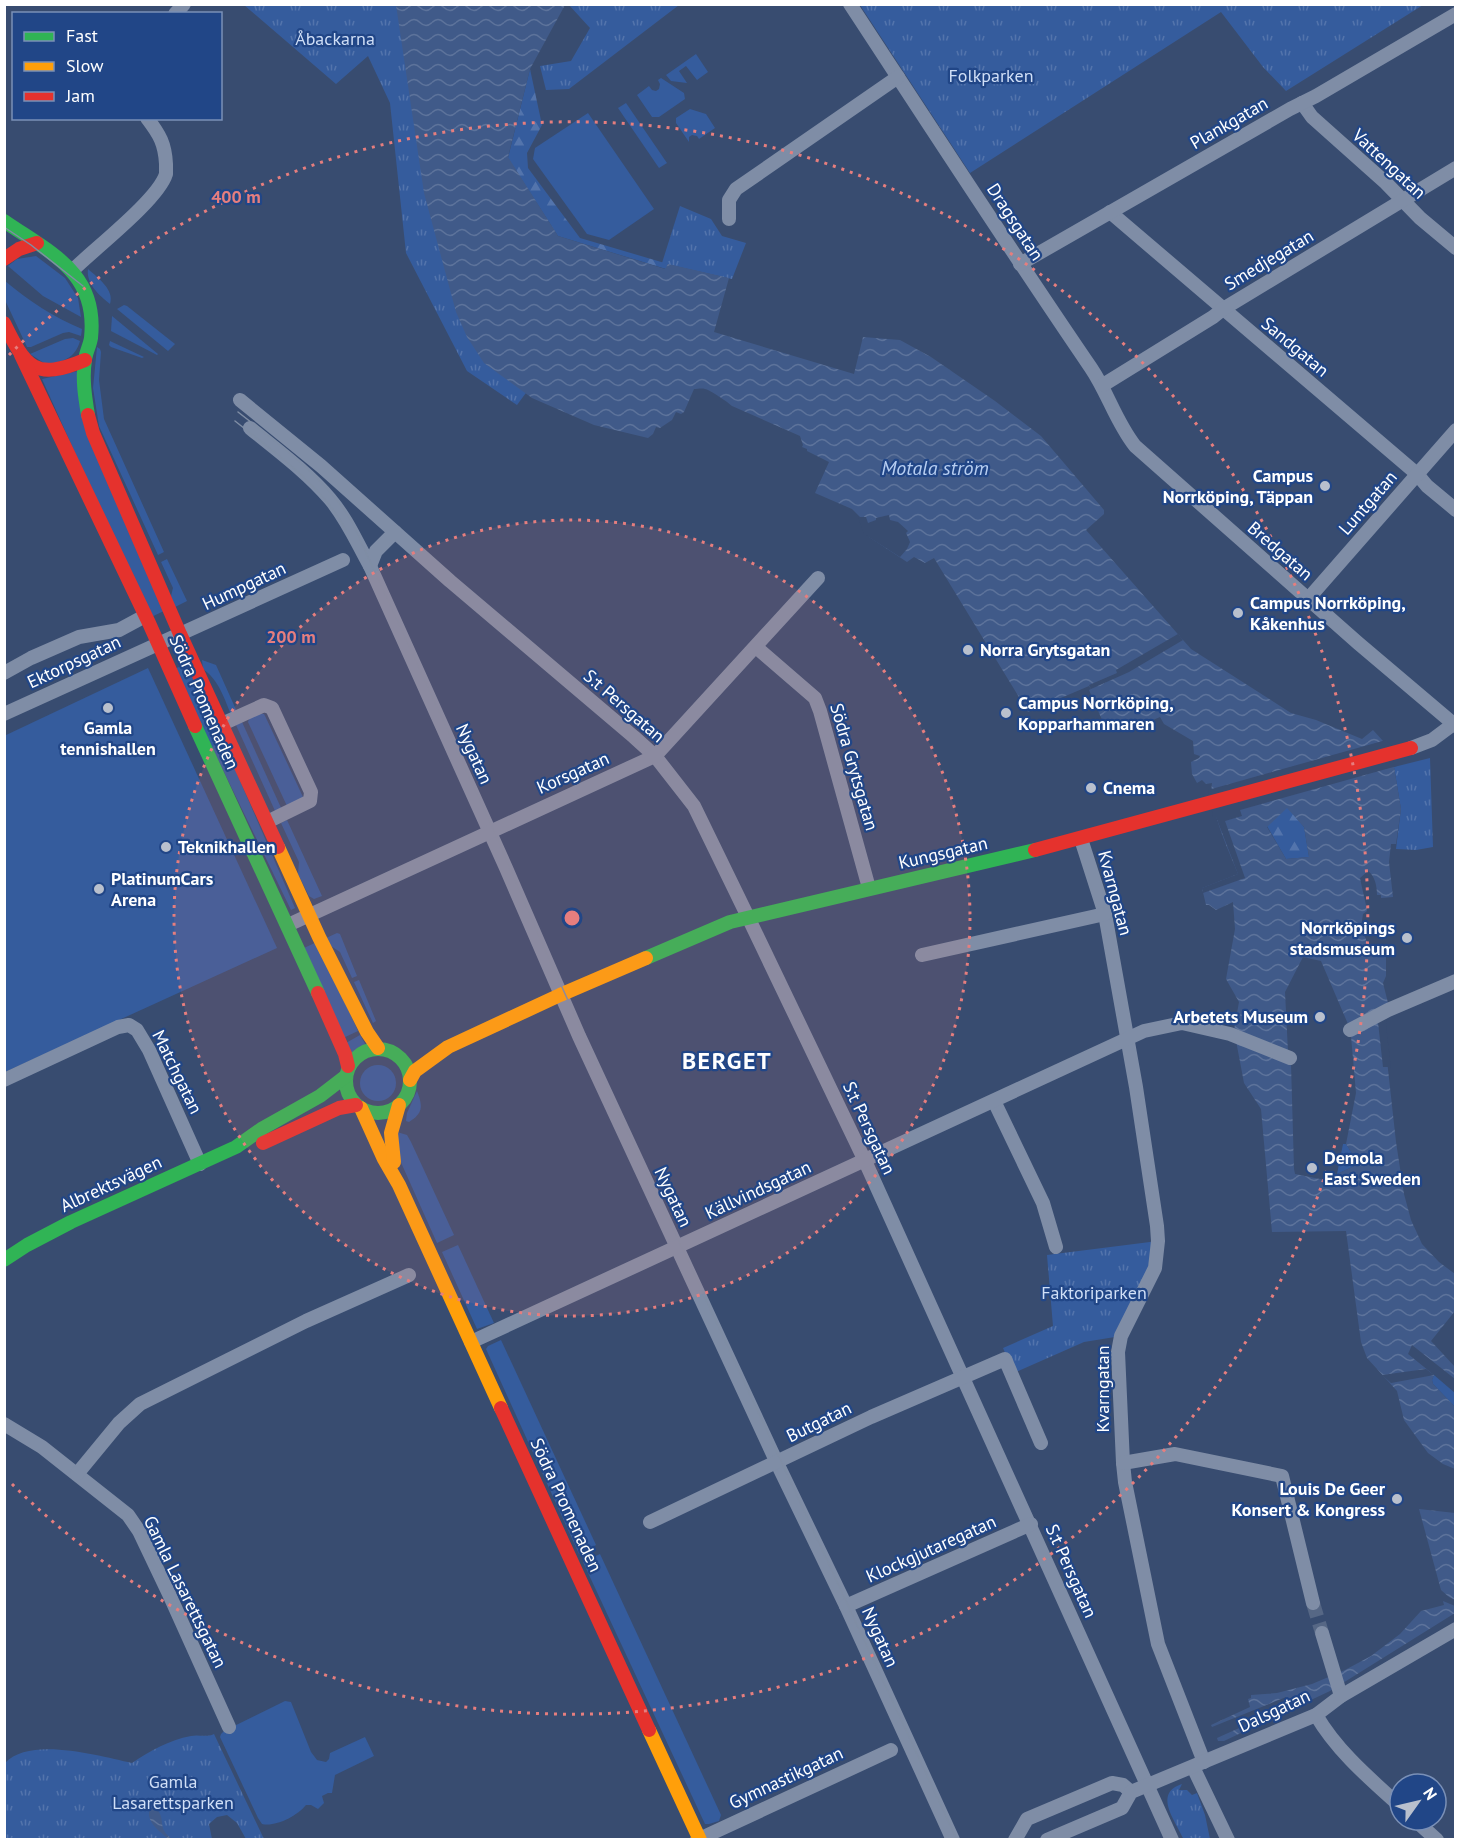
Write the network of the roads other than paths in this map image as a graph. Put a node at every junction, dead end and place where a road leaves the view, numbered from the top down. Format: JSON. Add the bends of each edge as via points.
{"nodes":[{"id":1,"x":850,"y":4,"type":"edge"},
{"id":2,"x":1455,"y":14,"type":"edge"},
{"id":3,"x":898,"y":77,"type":"junction"},
{"id":4,"x":1302,"y":103,"type":"junction"},
{"id":5,"x":149,"y":120,"type":"edge"},
{"id":6,"x":1455,"y":168,"type":"edge"},
{"id":7,"x":1403,"y":201,"type":"junction"},
{"id":8,"x":1110,"y":212,"type":"junction"},
{"id":9,"x":729,"y":219,"type":"dead end"},
{"id":10,"x":4,"y":221,"type":"edge"},
{"id":11,"x":37,"y":243,"type":"junction"},
{"id":12,"x":1455,"y":248,"type":"edge"},
{"id":13,"x":4,"y":259,"type":"edge"},
{"id":14,"x":1020,"y":264,"type":"junction"},
{"id":15,"x":73,"y":270,"type":"junction"},
{"id":16,"x":1223,"y":309,"type":"junction"},
{"id":17,"x":4,"y":323,"type":"edge"},
{"id":18,"x":21,"y":355,"type":"junction"},
{"id":19,"x":86,"y":360,"type":"junction"},
{"id":20,"x":1103,"y":385,"type":"junction"},
{"id":21,"x":240,"y":400,"type":"dead end"},
{"id":22,"x":250,"y":428,"type":"dead end"},
{"id":23,"x":1455,"y":430,"type":"edge"},
{"id":24,"x":1417,"y":474,"type":"junction"},
{"id":25,"x":1455,"y":510,"type":"edge"},
{"id":26,"x":395,"y":532,"type":"junction"},
{"id":27,"x":343,"y":560,"type":"dead end"},
{"id":28,"x":370,"y":566,"type":"junction"},
{"id":29,"x":818,"y":578,"type":"dead end"},
{"id":30,"x":1308,"y":599,"type":"junction"},
{"id":31,"x":145,"y":616,"type":"junction"},
{"id":32,"x":180,"y":634,"type":"junction"},
{"id":33,"x":159,"y":644,"type":"junction"},
{"id":34,"x":756,"y":647,"type":"junction"},
{"id":35,"x":4,"y":673,"type":"edge"},
{"id":36,"x":4,"y":714,"type":"edge"},
{"id":37,"x":222,"y":724,"type":"junction"},
{"id":38,"x":1455,"y":724,"type":"edge"},
{"id":39,"x":1411,"y":748,"type":"joint"},
{"id":40,"x":655,"y":756,"type":"junction"},
{"id":41,"x":267,"y":822,"type":"junction"},
{"id":42,"x":489,"y":832,"type":"junction"},
{"id":43,"x":1081,"y":839,"type":"junction"},
{"id":44,"x":869,"y":888,"type":"junction"},
{"id":45,"x":309,"y":914,"type":"junction"},
{"id":46,"x":1105,"y":914,"type":"junction"},
{"id":47,"x":748,"y":916,"type":"junction"},
{"id":48,"x":288,"y":925,"type":"junction"},
{"id":49,"x":922,"y":955,"type":"dead end"},
{"id":50,"x":1455,"y":981,"type":"edge"},
{"id":51,"x":560,"y":994,"type":"junction"},
{"id":52,"x":1350,"y":1030,"type":"dead end"},
{"id":53,"x":1127,"y":1037,"type":"junction"},
{"id":54,"x":448,"y":1047,"type":"junction"},
{"id":55,"x":378,"y":1048,"type":"junction"},
{"id":56,"x":401,"y":1058,"type":"junction"},
{"id":57,"x":1290,"y":1058,"type":"dead end"},
{"id":58,"x":347,"y":1071,"type":"junction"},
{"id":59,"x":4,"y":1080,"type":"edge"},
{"id":60,"x":410,"y":1080,"type":"junction"},
{"id":61,"x":993,"y":1101,"type":"junction"},
{"id":62,"x":399,"y":1105,"type":"junction"},
{"id":63,"x":359,"y":1107,"type":"junction"},
{"id":64,"x":236,"y":1147,"type":"junction"},
{"id":65,"x":865,"y":1161,"type":"junction"},
{"id":66,"x":200,"y":1164,"type":"junction"},
{"id":67,"x":399,"y":1185,"type":"junction"},
{"id":68,"x":1056,"y":1247,"type":"dead end"},
{"id":69,"x":677,"y":1248,"type":"junction"},
{"id":70,"x":4,"y":1260,"type":"edge"},
{"id":71,"x":409,"y":1275,"type":"dead end"},
{"id":72,"x":471,"y":1342,"type":"junction"},
{"id":73,"x":962,"y":1377,"type":"junction"},
{"id":74,"x":4,"y":1424,"type":"edge"},
{"id":75,"x":1041,"y":1443,"type":"dead end"},
{"id":76,"x":777,"y":1462,"type":"junction"},
{"id":77,"x":1123,"y":1463,"type":"junction"},
{"id":78,"x":76,"y":1474,"type":"junction"},
{"id":79,"x":650,"y":1522,"type":"dead end"},
{"id":80,"x":1031,"y":1524,"type":"junction"},
{"id":81,"x":1313,"y":1603,"type":"tunnel mouth"},
{"id":82,"x":846,"y":1606,"type":"junction"},
{"id":83,"x":1455,"y":1629,"type":"edge"},
{"id":84,"x":1322,"y":1632,"type":"tunnel mouth"},
{"id":85,"x":1338,"y":1685,"type":"junction"},
{"id":86,"x":1316,"y":1715,"type":"junction"},
{"id":87,"x":229,"y":1727,"type":"dead end"},
{"id":88,"x":891,"y":1750,"type":"dead end"},
{"id":89,"x":1199,"y":1764,"type":"junction"},
{"id":90,"x":1147,"y":1785,"type":"junction"},
{"id":91,"x":1131,"y":1792,"type":"junction"},
{"id":92,"x":1388,"y":1795,"type":"edge"},
{"id":93,"x":699,"y":1839,"type":"edge"},
{"id":94,"x":953,"y":1839,"type":"edge"},
{"id":95,"x":1015,"y":1839,"type":"edge"},
{"id":96,"x":1047,"y":1839,"type":"edge"},
{"id":97,"x":1172,"y":1839,"type":"edge"},
{"id":98,"x":1228,"y":1839,"type":"edge"}],
"edges":[{"from":1,"to":3,"type":"street","name":"Dragsgatan"},
{"from":2,"to":4,"type":"street","name":"Plankgatan"},
{"from":3,"to":9,"type":"street","via":[[736,189],[729,200]]},
{"from":3,"to":14,"type":"street","name":"Dragsgatan"},
{"from":4,"to":7,"type":"street","name":"Vattengatan","via":[[1312,117]]},
{"from":4,"to":8,"type":"street","name":"Plankgatan"},
{"from":5,"to":15,"type":"street","via":[[165,149],[166,173],[141,207]]},
{"from":6,"to":7,"type":"street","name":"Smedjegatan"},
{"from":7,"to":12,"type":"street","name":"Vattengatan"},
{"from":7,"to":16,"type":"street","name":"Smedjegatan"},
{"from":8,"to":14,"type":"street","name":"Plankgatan"},
{"from":8,"to":16,"type":"street","name":"Sandgatan"},
{"from":10,"to":11,"type":"main road"},
{"from":11,"to":13,"type":"main road"},
{"from":11,"to":15,"type":"main road"},
{"from":14,"to":20,"type":"street","name":"Dragsgatan"},
{"from":15,"to":19,"type":"main road","name":"Södra Promenaden","via":[[88,299],[91,318]]},
{"from":16,"to":20,"type":"street","name":"Smedjegatan"},
{"from":16,"to":24,"type":"street","name":"Sandgatan"},
{"from":17,"to":18,"type":"main road","name":"Södra Promenaden"},
{"from":18,"to":19,"type":"main road","via":[[35,369],[52,372]]},
{"from":18,"to":31,"type":"main road","name":"Södra Promenaden"},
{"from":19,"to":32,"type":"main road","name":"Södra Promenaden","via":[[87,414],[93,433]]},
{"from":20,"to":30,"type":"street","name":"Bredgatan","via":[[1114,414],[1135,446]]},
{"from":21,"to":26,"type":"street","name":"S:t Persgatan"},
{"from":22,"to":28,"type":"street","via":[[329,498]]},
{"from":23,"to":24,"type":"street","name":"Luntgatan"},
{"from":24,"to":25,"type":"street","name":"Sandgatan"},
{"from":24,"to":30,"type":"street","name":"Luntgatan"},
{"from":26,"to":28,"type":"street","via":[[376,551]]},
{"from":26,"to":40,"type":"street","name":"S:t Persgatan"},
{"from":27,"to":32,"type":"street","name":"Humpgatan"},
{"from":28,"to":42,"type":"street","name":"Nygatan"},
{"from":29,"to":34,"type":"street","name":"Korsgatan"},
{"from":30,"to":38,"type":"street","name":"Bredgatan"},
{"from":31,"to":33,"type":"main road","name":"Södra Promenaden"},
{"from":31,"to":35,"type":"street","via":[[118,630],[79,637]]},
{"from":32,"to":33,"type":"street","name":"Humpgatan"},
{"from":32,"to":37,"type":"main road","name":"Södra Promenaden"},
{"from":33,"to":36,"type":"street","name":"Ektorpsgatan"},
{"from":33,"to":48,"type":"main road","name":"Södra Promenaden"},
{"from":34,"to":40,"type":"street","name":"Korsgatan"},
{"from":34,"to":44,"type":"street","name":"Södra Grytsgatan","via":[[815,698]]},
{"from":37,"to":41,"type":"main road","name":"Södra Promenaden"},
{"from":37,"to":41,"type":"street","name":"Södra Promenaden","via":[[264,705],[272,708],[293,752],[311,792],[309,801]]},
{"from":38,"to":39,"type":"street","name":"Kungsgatan","via":[[1432,740]]},
{"from":39,"to":43,"type":"main road","name":"Kungsgatan"},
{"from":40,"to":42,"type":"street","name":"Korsgatan"},
{"from":40,"to":47,"type":"street","name":"S:t Persgatan","via":[[694,806]]},
{"from":41,"to":45,"type":"main road","name":"Södra Promenaden"},
{"from":42,"to":45,"type":"street","name":"Korsgatan"},
{"from":42,"to":51,"type":"street","name":"Nygatan"},
{"from":43,"to":44,"type":"main road","name":"Kungsgatan"},
{"from":43,"to":46,"type":"street","name":"Kvarngatan"},
{"from":44,"to":47,"type":"main road","name":"Kungsgatan"},
{"from":45,"to":48,"type":"street","name":"Korsgatan"},
{"from":45,"to":55,"type":"main road","name":"Södra Promenaden"},
{"from":46,"to":49,"type":"street"},
{"from":46,"to":53,"type":"street","name":"Kvarngatan"},
{"from":47,"to":51,"type":"main road","name":"Kungsgatan"},
{"from":47,"to":65,"type":"street","name":"S:t Persgatan"},
{"from":48,"to":58,"type":"main road","name":"Södra Promenaden","via":[[345,1054]]},
{"from":50,"to":52,"type":"street"},
{"from":51,"to":54,"type":"main road","name":"Kungsgatan"},
{"from":51,"to":69,"type":"street","name":"Nygatan"},
{"from":53,"to":57,"type":"street","name":"Källvindsgatan","via":[[1182,1023],[1230,1034]]},
{"from":53,"to":61,"type":"street","name":"Källvindsgatan"},
{"from":53,"to":77,"type":"street","name":"Kvarngatan","via":[[1158,1241],[1155,1268],[1121,1336],[1118,1352]]},
{"from":54,"to":56,"type":"main road","name":"Kungsgatan"},
{"from":54,"to":60,"type":"main road","name":"Kungsgatan","via":[[415,1071]]},
{"from":55,"to":56,"type":"main road"},
{"from":55,"to":58,"type":"main road","via":[[362,1052]]},
{"from":56,"to":60,"type":"main road"},
{"from":58,"to":63,"type":"main road","via":[[346,1087]]},
{"from":58,"to":64,"type":"main road","name":"Albrektsvägen","via":[[316,1100],[252,1134]]},
{"from":59,"to":66,"type":"street","name":"Matchgatan","via":[[129,1025],[137,1030],[148,1050]]},
{"from":60,"to":62,"type":"main road","via":[[407,1096]]},
{"from":61,"to":65,"type":"street","name":"Källvindsgatan"},
{"from":61,"to":68,"type":"street","via":[[1043,1203]]},
{"from":62,"to":63,"type":"main road","via":[[381,1113]]},
{"from":62,"to":67,"type":"main road","name":"Södra Promenaden","via":[[389,1137]]},
{"from":63,"to":64,"type":"main road","name":"Albrektsvägen","via":[[339,1108],[258,1145]]},
{"from":63,"to":67,"type":"main road","name":"Södra Promenaden"},
{"from":64,"to":66,"type":"main road","name":"Albrektsvägen"},
{"from":65,"to":69,"type":"street","name":"Källvindsgatan"},
{"from":65,"to":73,"type":"street","name":"S:t Persgatan"},
{"from":66,"to":70,"type":"main road","name":"Albrektsvägen","via":[[71,1222]]},
{"from":67,"to":72,"type":"main road","name":"Södra Promenaden"},
{"from":69,"to":72,"type":"street","name":"Källvindsgatan"},
{"from":69,"to":76,"type":"street","name":"Nygatan"},
{"from":71,"to":78,"type":"street","via":[[306,1321],[140,1404]]},
{"from":72,"to":93,"type":"main road","name":"Södra Promenaden"},
{"from":73,"to":75,"type":"street","name":"Butgatan","via":[[1005,1359]]},
{"from":73,"to":76,"type":"street","name":"Butgatan"},
{"from":73,"to":80,"type":"street","name":"S:t Persgatan"},
{"from":74,"to":78,"type":"street","name":"Gamla Lasarettsgatan"},
{"from":76,"to":79,"type":"street","name":"Butgatan"},
{"from":76,"to":82,"type":"street","name":"Nygatan"},
{"from":77,"to":81,"type":"street","via":[[1175,1454],[1282,1476]]},
{"from":77,"to":89,"type":"street","name":"Kvarngatan","via":[[1158,1644]]},
{"from":78,"to":87,"type":"street","name":"Gamla Lasarettsgatan","via":[[128,1515],[139,1531]]},
{"from":80,"to":82,"type":"street","name":"Klockgjutaregatan"},
{"from":80,"to":90,"type":"street","name":"S:t Persgatan"},
{"from":82,"to":94,"type":"street","name":"Nygatan"},
{"from":83,"to":85,"type":"street","name":"Dalsgatan"},
{"from":84,"to":85,"type":"street"},
{"from":85,"to":86,"type":"street","name":"Dalsgatan"},
{"from":86,"to":89,"type":"street","name":"Dalsgatan"},
{"from":86,"to":92,"type":"street","via":[[1355,1765]]},
{"from":88,"to":93,"type":"street","name":"Gymnastikgatan"},
{"from":89,"to":90,"type":"street","name":"Dalsgatan"},
{"from":89,"to":98,"type":"street","name":"Kvarngatan"},
{"from":90,"to":91,"type":"street","name":"Dalsgatan"},
{"from":90,"to":97,"type":"street","name":"S:t Persgatan"},
{"from":91,"to":95,"type":"street","via":[[1112,1783],[1028,1819]]},
{"from":91,"to":96,"type":"street","name":"Dalsgatan","via":[[1122,1808]]}]}
